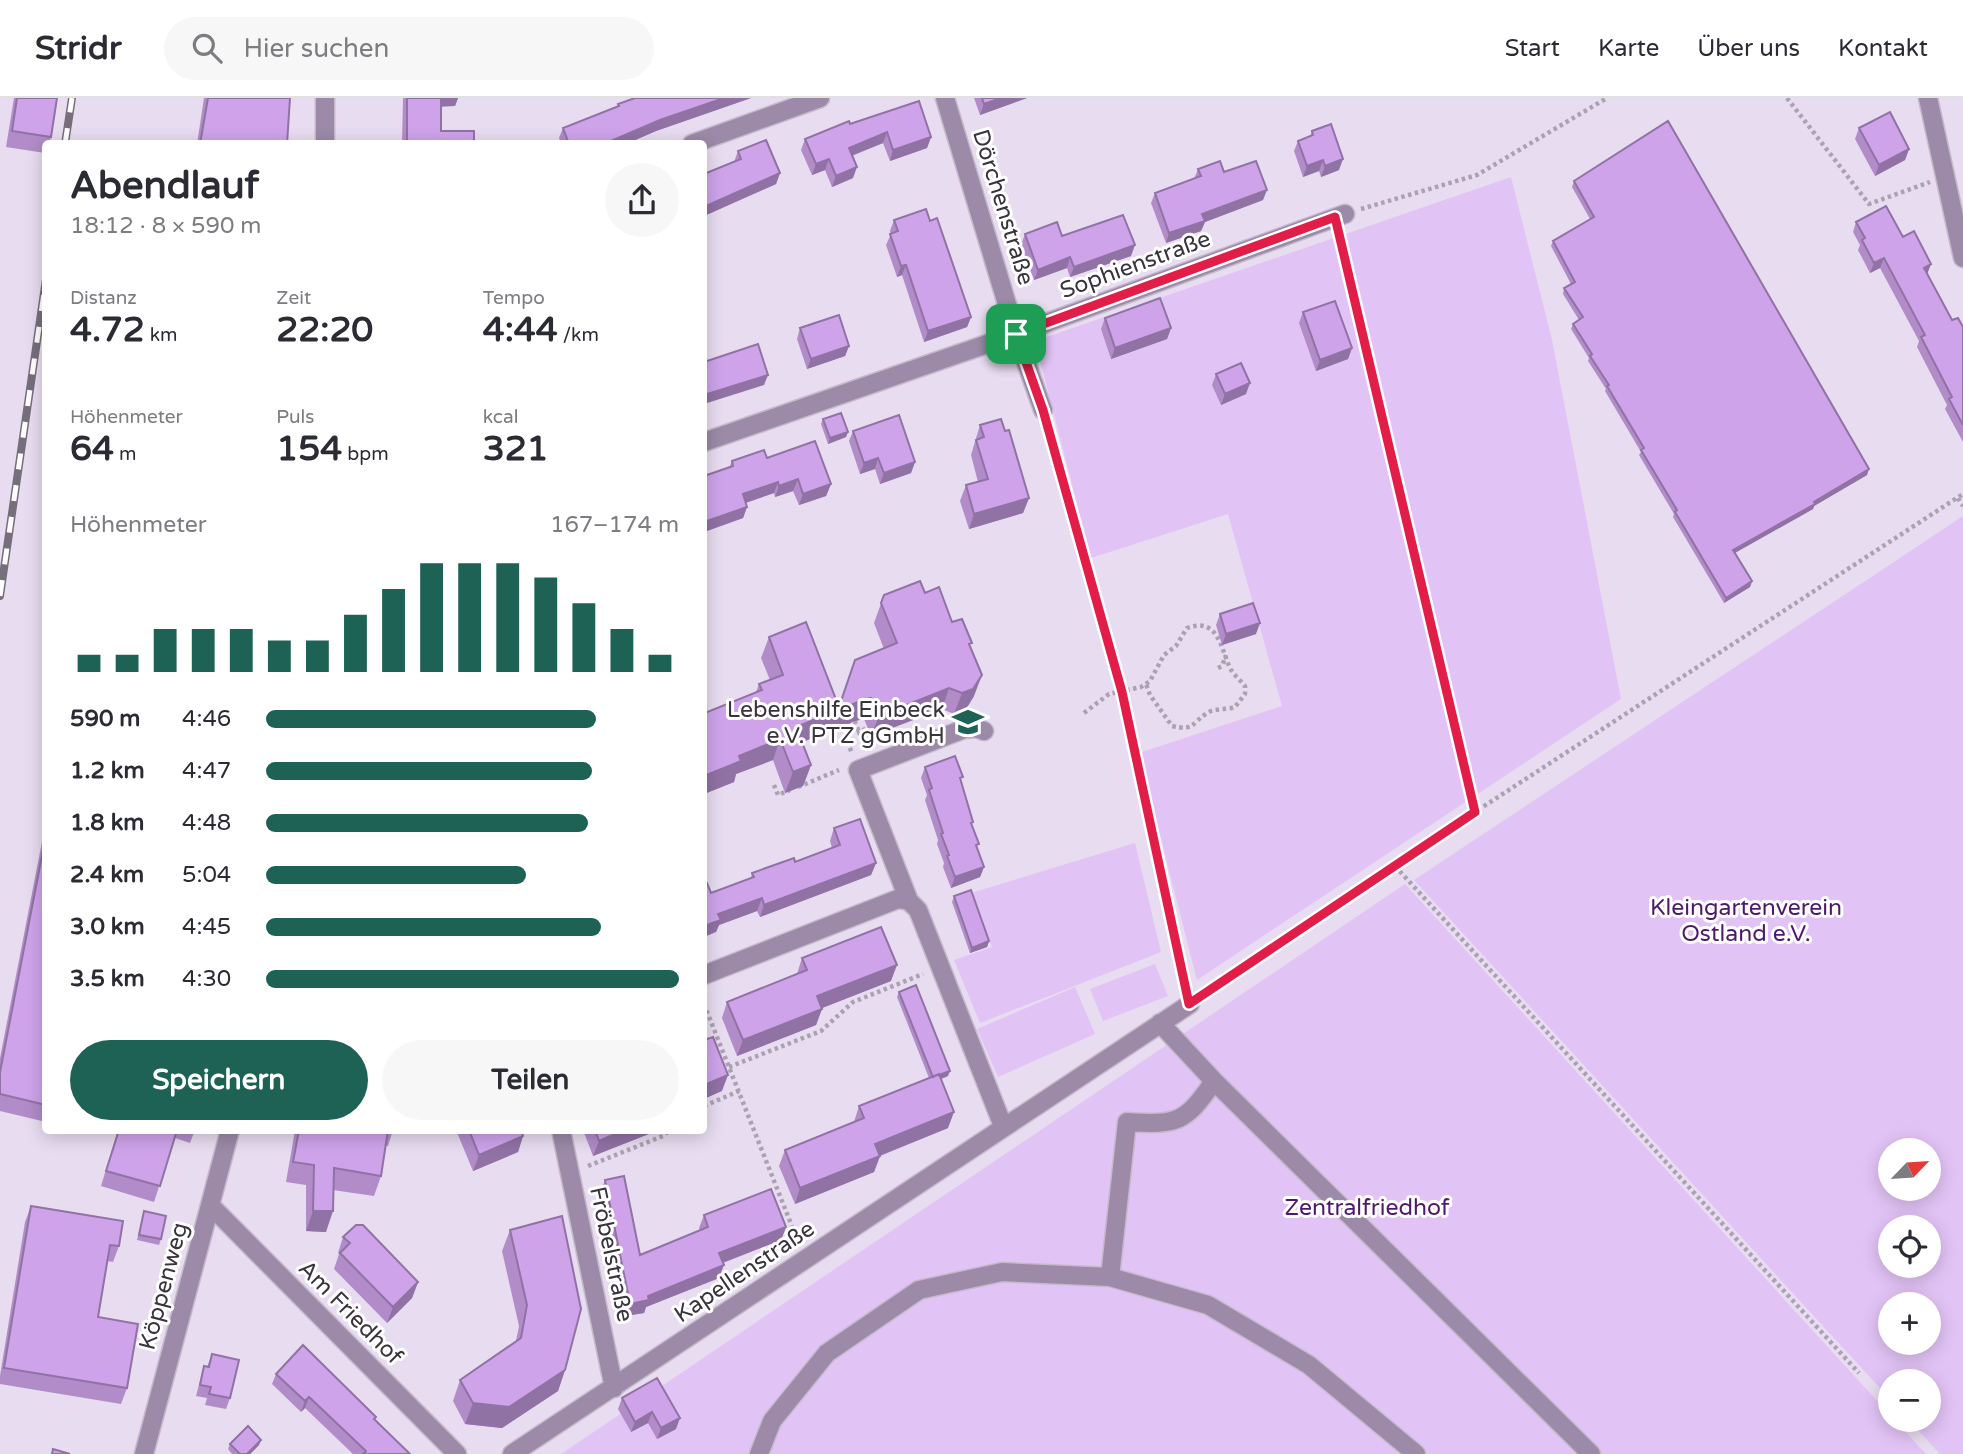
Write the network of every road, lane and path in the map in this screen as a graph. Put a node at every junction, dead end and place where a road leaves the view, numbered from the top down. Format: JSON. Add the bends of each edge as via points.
{"nodes":[{"id":1,"x":324,"y":98,"type":"edge"},
{"id":2,"x":820,"y":98,"type":"edge"},
{"id":3,"x":945,"y":98,"type":"edge"},
{"id":4,"x":1607,"y":98,"type":"edge"},
{"id":5,"x":1787,"y":98,"type":"edge"},
{"id":6,"x":1928,"y":98,"type":"edge"},
{"id":7,"x":325,"y":140,"type":"edge"},
{"id":8,"x":703,"y":140,"type":"edge"},
{"id":9,"x":1944,"y":177,"type":"junction"},
{"id":10,"x":1340,"y":216,"type":"junction"},
{"id":11,"x":1963,"y":258,"type":"edge"},
{"id":12,"x":1016,"y":334,"type":"junction"},
{"id":13,"x":1043,"y":410,"type":"joint"},
{"id":14,"x":707,"y":441,"type":"edge"},
{"id":15,"x":1960,"y":496,"type":"edge"},
{"id":16,"x":1963,"y":506,"type":"edge"},
{"id":17,"x":1227,"y":655,"type":"junction"},
{"id":18,"x":1218,"y":668,"type":"dead end"},
{"id":19,"x":1146,"y":684,"type":"junction"},
{"id":20,"x":1122,"y":692,"type":"junction"},
{"id":21,"x":1084,"y":713,"type":"dead end"},
{"id":22,"x":838,"y":718,"type":"edge"},
{"id":23,"x":841,"y":728,"type":"junction"},
{"id":24,"x":984,"y":731,"type":"dead end"},
{"id":25,"x":859,"y":732,"type":"dead end"},
{"id":26,"x":857,"y":767,"type":"junction"},
{"id":27,"x":774,"y":785,"type":"dead end"},
{"id":28,"x":1475,"y":812,"type":"junction"},
{"id":29,"x":1395,"y":866,"type":"junction"},
{"id":30,"x":909,"y":901,"type":"junction"},
{"id":31,"x":940,"y":967,"type":"junction"},
{"id":32,"x":707,"y":974,"type":"edge"},
{"id":33,"x":1189,"y":1004,"type":"junction"},
{"id":34,"x":707,"y":1012,"type":"edge"},
{"id":35,"x":1160,"y":1023,"type":"junction"},
{"id":36,"x":729,"y":1067,"type":"junction"},
{"id":37,"x":1214,"y":1081,"type":"junction"},
{"id":38,"x":739,"y":1091,"type":"junction"},
{"id":39,"x":707,"y":1105,"type":"edge"},
{"id":40,"x":1003,"y":1126,"type":"junction"},
{"id":41,"x":229,"y":1134,"type":"edge"},
{"id":42,"x":562,"y":1134,"type":"edge"},
{"id":43,"x":665,"y":1134,"type":"edge"},
{"id":44,"x":570,"y":1173,"type":"junction"},
{"id":45,"x":210,"y":1205,"type":"junction"},
{"id":46,"x":805,"y":1259,"type":"junction"},
{"id":47,"x":1110,"y":1277,"type":"junction"},
{"id":48,"x":1859,"y":1373,"type":"dead end"},
{"id":49,"x":614,"y":1388,"type":"junction"},
{"id":50,"x":144,"y":1454,"type":"edge"},
{"id":51,"x":457,"y":1454,"type":"edge"},
{"id":52,"x":512,"y":1454,"type":"edge"},
{"id":53,"x":759,"y":1454,"type":"edge"},
{"id":54,"x":1416,"y":1454,"type":"edge"},
{"id":55,"x":1591,"y":1454,"type":"edge"}],
"edges":[{"from":1,"to":7,"type":"street"},
{"from":2,"to":8,"type":"street"},
{"from":3,"to":12,"type":"street","name":"Dörchenstraße"},
{"from":4,"to":10,"type":"path","via":[[1477,175]]},
{"from":5,"to":9,"type":"path","via":[[1869,204]]},
{"from":6,"to":9,"type":"street"},
{"from":9,"to":11,"type":"street"},
{"from":10,"to":12,"type":"street","name":"Sophienstraße"},
{"from":10,"to":28,"type":"path"},
{"from":12,"to":13,"type":"street","name":"Dörchenstraße"},
{"from":12,"to":14,"type":"street","name":"Sophienstraße"},
{"from":13,"to":20,"type":"path"},
{"from":15,"to":16,"type":"path"},
{"from":15,"to":28,"type":"path"},
{"from":17,"to":18,"type":"path"},
{"from":17,"to":19,"type":"path","via":[[1213,631],[1203,625],[1186,628]]},
{"from":17,"to":19,"type":"path","via":[[1245,694],[1235,707],[1208,712],[1186,729],[1172,726]]},
{"from":19,"to":20,"type":"path"},
{"from":20,"to":21,"type":"path","via":[[1109,694]]},
{"from":20,"to":33,"type":"path"},
{"from":22,"to":23,"type":"path"},
{"from":23,"to":25,"type":"path","via":[[855,722]]},
{"from":23,"to":26,"type":"path"},
{"from":24,"to":26,"type":"street","via":[[964,729]]},
{"from":26,"to":27,"type":"path","via":[[778,796]]},
{"from":26,"to":30,"type":"street"},
{"from":28,"to":29,"type":"path"},
{"from":29,"to":33,"type":"path"},
{"from":29,"to":48,"type":"path"},
{"from":30,"to":31,"type":"street","via":[[918,910]]},
{"from":30,"to":32,"type":"street","via":[[898,899]]},
{"from":31,"to":36,"type":"path","via":[[853,1002],[821,1031]]},
{"from":31,"to":40,"type":"street"},
{"from":33,"to":35,"type":"street","name":"Kapellenstraße"},
{"from":34,"to":36,"type":"path"},
{"from":35,"to":37,"type":"street"},
{"from":35,"to":40,"type":"street","name":"Kapellenstraße"},
{"from":36,"to":38,"type":"path"},
{"from":37,"to":47,"type":"street","via":[[1179,1120],[1127,1122]]},
{"from":37,"to":55,"type":"street"},
{"from":38,"to":39,"type":"path"},
{"from":38,"to":46,"type":"path"},
{"from":40,"to":46,"type":"street","name":"Kapellenstraße"},
{"from":41,"to":45,"type":"street","name":"Köppenweg"},
{"from":42,"to":44,"type":"street","name":"Fröbelstraße"},
{"from":43,"to":44,"type":"path"},
{"from":44,"to":49,"type":"street","name":"Fröbelstraße"},
{"from":45,"to":50,"type":"street","name":"Köppenweg"},
{"from":45,"to":51,"type":"street","name":"Am Friedhof"},
{"from":46,"to":49,"type":"street","name":"Kapellenstraße"},
{"from":47,"to":53,"type":"street","via":[[1002,1272],[919,1290],[827,1353],[772,1421]]},
{"from":47,"to":54,"type":"street","via":[[1208,1305],[1309,1365]]},
{"from":49,"to":52,"type":"street","name":"Kapellenstraße"}]}
